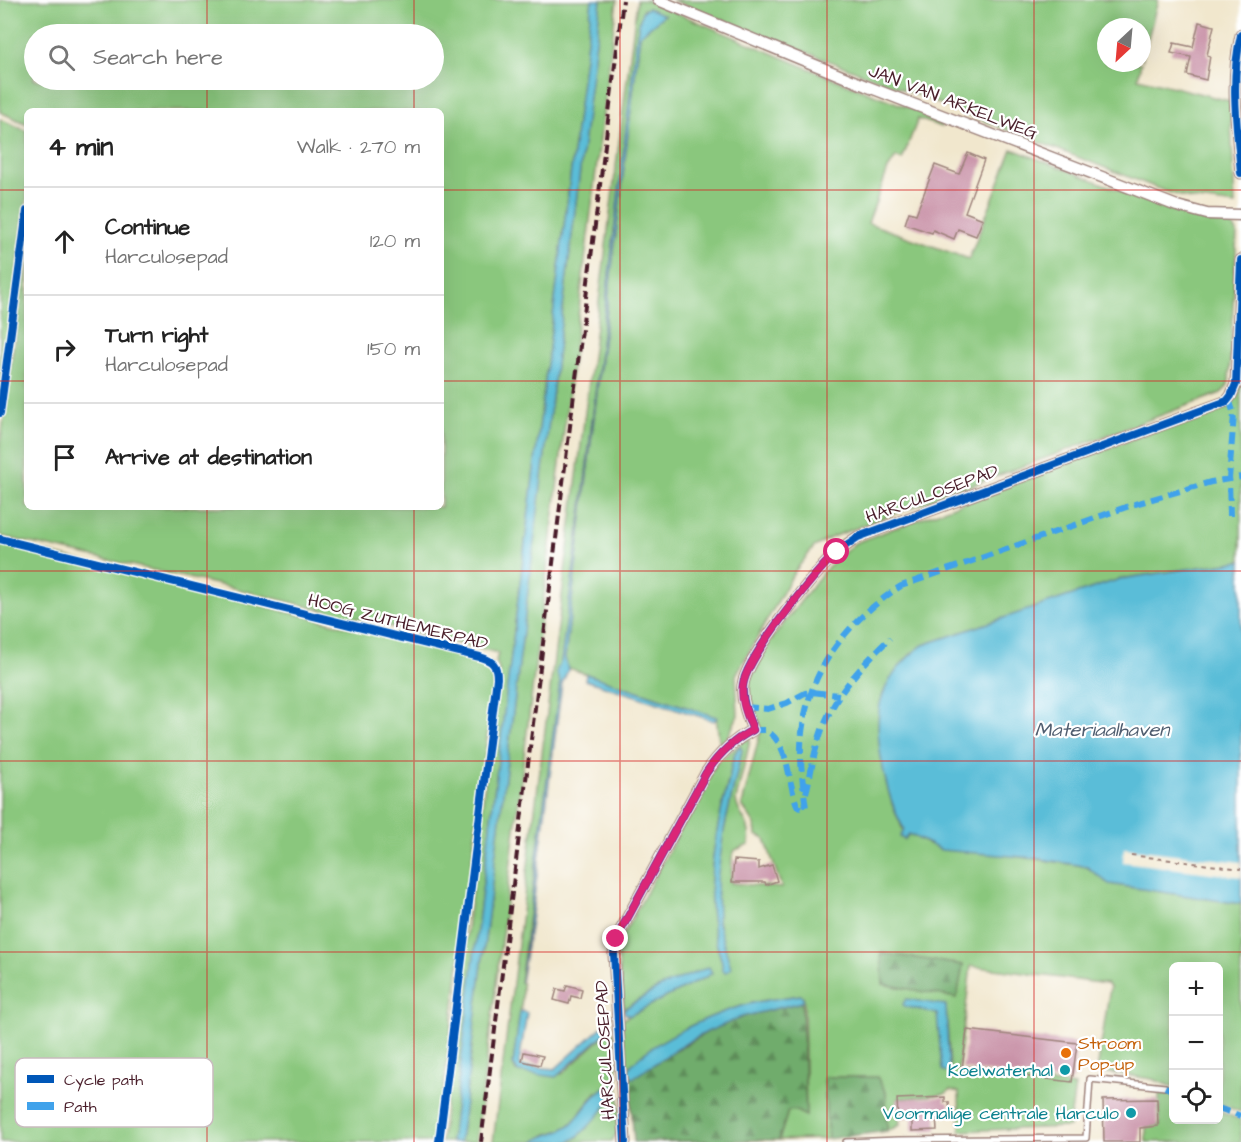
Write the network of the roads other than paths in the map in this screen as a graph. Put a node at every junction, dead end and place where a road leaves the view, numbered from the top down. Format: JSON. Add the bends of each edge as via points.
{"nodes":[{"id":1,"x":658,"y":0,"type":"edge"},
{"id":2,"x":1241,"y":35,"type":"edge"},
{"id":3,"x":1241,"y":173,"type":"edge"},
{"id":4,"x":1241,"y":215,"type":"edge"},
{"id":5,"x":1241,"y":260,"type":"edge"},
{"id":6,"x":1165,"y":1087,"type":"dead end"},
{"id":7,"x":928,"y":1141,"type":"edge"},
{"id":8,"x":625,"y":1142,"type":"edge"},
{"id":9,"x":846,"y":1142,"type":"edge"}],
"edges":[{"from":1,"to":4,"type":"street","name":"JAN VAN ARKELWEG","via":[[866,86],[1176,206],[1206,214]]},
{"from":2,"to":3,"type":"street","via":[[1234,91]]},
{"from":5,"to":8,"type":"street","name":"HARCULOSEPAD","via":[[1236,384],[1227,401],[858,537],[826,563],[773,630],[743,685],[753,730],[739,737],[706,773],[616,939]]},
{"from":6,"to":7,"type":"lane","via":[[1090,1079],[1086,1138]]},
{"from":7,"to":9,"type":"lane"}]}
